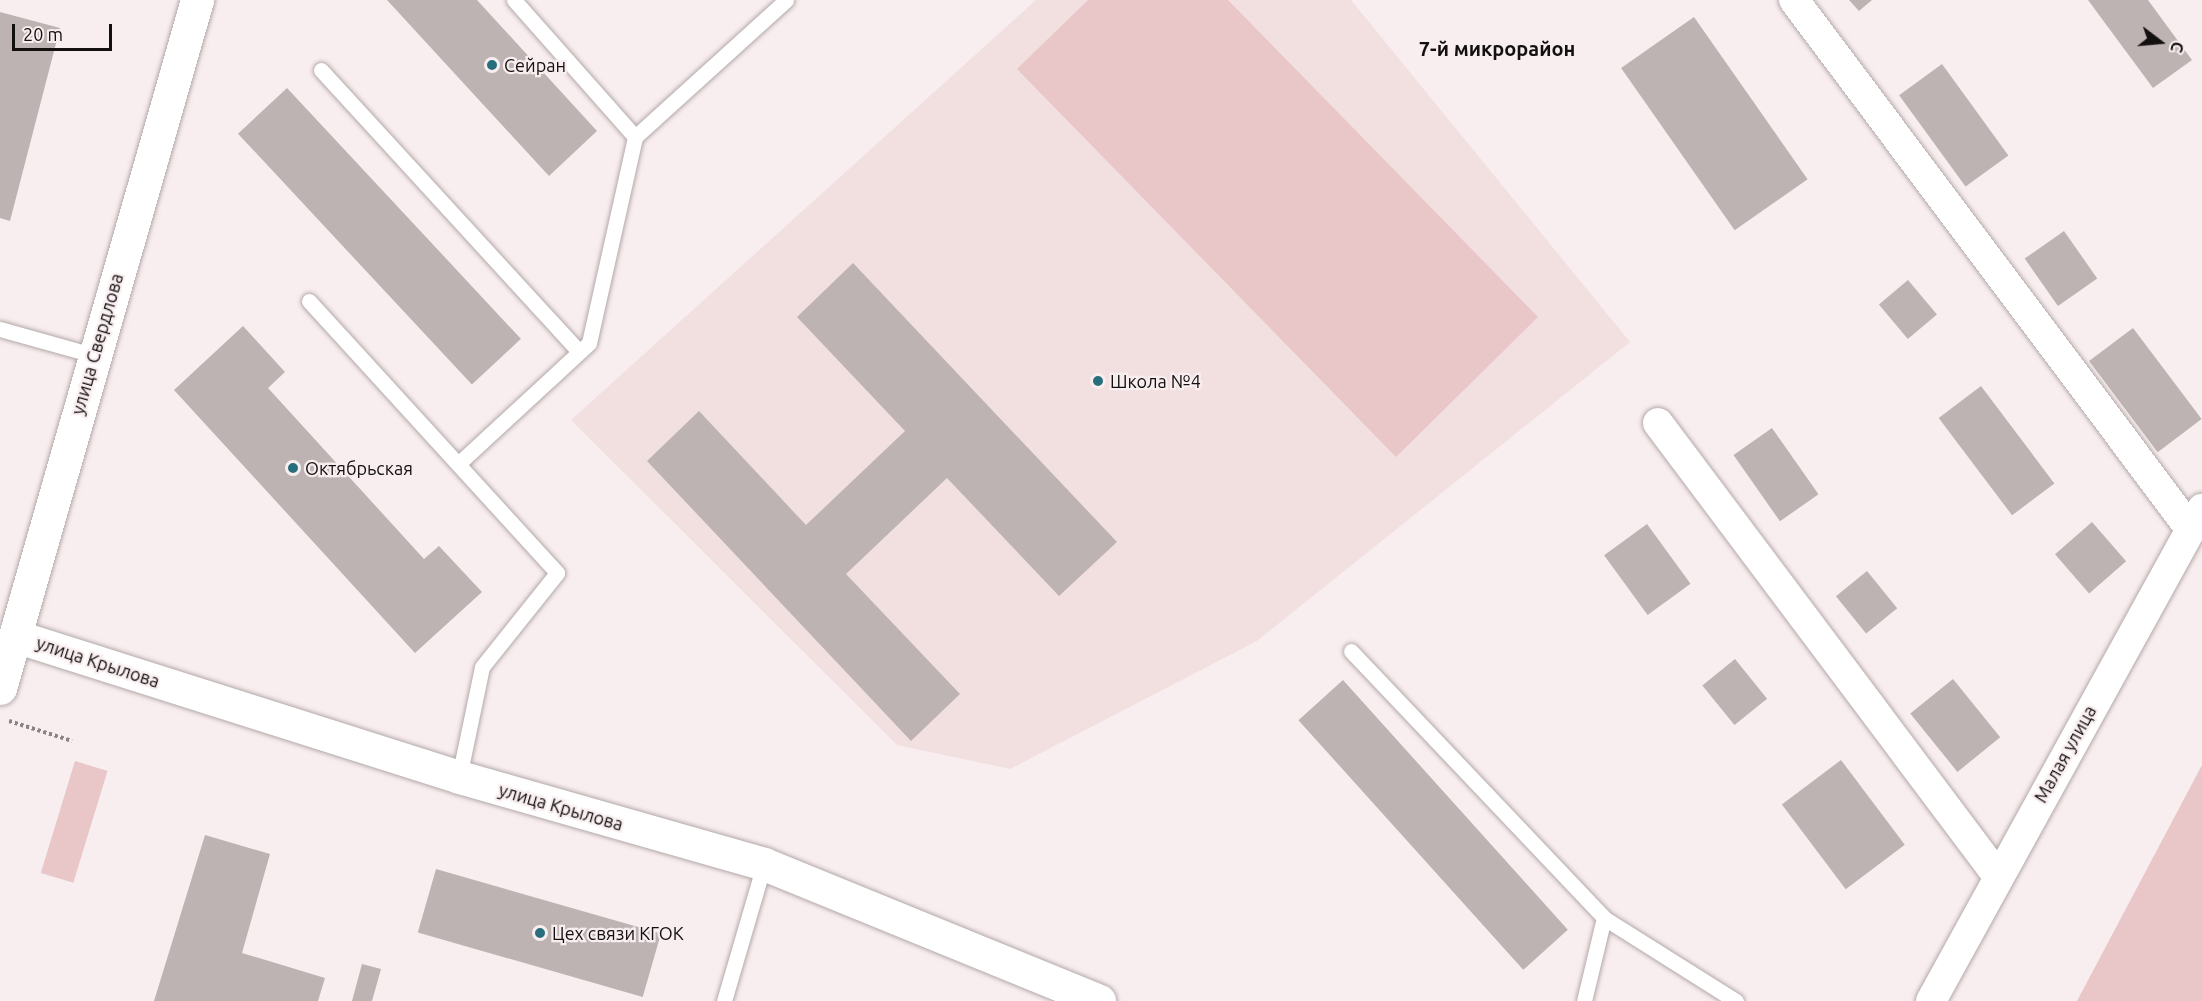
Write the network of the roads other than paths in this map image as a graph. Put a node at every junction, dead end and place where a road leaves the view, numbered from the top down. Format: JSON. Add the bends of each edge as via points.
{"nodes":[{"id":1,"x":197,"y":0,"type":"edge"},
{"id":2,"x":514,"y":0,"type":"edge"},
{"id":3,"x":786,"y":0,"type":"edge"},
{"id":4,"x":1794,"y":0,"type":"edge"},
{"id":5,"x":321,"y":70,"type":"dead end"},
{"id":6,"x":635,"y":137,"type":"junction"},
{"id":7,"x":309,"y":301,"type":"dead end"},
{"id":8,"x":0,"y":329,"type":"edge"},
{"id":9,"x":578,"y":350,"type":"junction"},
{"id":10,"x":93,"y":355,"type":"junction"},
{"id":11,"x":1658,"y":423,"type":"dead end"},
{"id":12,"x":458,"y":464,"type":"junction"},
{"id":13,"x":2196,"y":519,"type":"edge"},
{"id":14,"x":15,"y":636,"type":"junction"},
{"id":15,"x":1351,"y":651,"type":"dead end"},
{"id":16,"x":0,"y":688,"type":"edge"},
{"id":17,"x":459,"y":777,"type":"junction"},
{"id":18,"x":764,"y":864,"type":"junction"},
{"id":19,"x":1997,"y":875,"type":"junction"},
{"id":20,"x":1604,"y":918,"type":"junction"},
{"id":21,"x":724,"y":1001,"type":"edge"},
{"id":22,"x":1099,"y":1001,"type":"edge"},
{"id":23,"x":1584,"y":1001,"type":"edge"},
{"id":24,"x":1736,"y":1001,"type":"edge"},
{"id":25,"x":1931,"y":1001,"type":"edge"}],
"edges":[{"from":1,"to":10,"type":"main road","name":"улица Свердлова"},
{"from":2,"to":6,"type":"lane"},
{"from":3,"to":6,"type":"lane"},
{"from":4,"to":13,"type":"street"},
{"from":5,"to":9,"type":"lane"},
{"from":6,"to":9,"type":"lane","via":[[589,343]]},
{"from":7,"to":12,"type":"lane"},
{"from":8,"to":10,"type":"lane"},
{"from":9,"to":12,"type":"lane"},
{"from":10,"to":14,"type":"main road","name":"улица Свердлова"},
{"from":11,"to":19,"type":"street"},
{"from":12,"to":17,"type":"lane","via":[[557,573],[482,667]]},
{"from":13,"to":19,"type":"street","name":"Малая улица"},
{"from":14,"to":16,"type":"main road","name":"улица Свердлова"},
{"from":14,"to":17,"type":"main road","name":"улица Крылова"},
{"from":15,"to":20,"type":"lane"},
{"from":17,"to":18,"type":"main road","name":"улица Крылова"},
{"from":18,"to":21,"type":"lane"},
{"from":18,"to":22,"type":"main road","name":"улица Крылова"},
{"from":19,"to":25,"type":"street","name":"Малая улица"},
{"from":20,"to":23,"type":"lane"},
{"from":20,"to":24,"type":"lane"}]}
